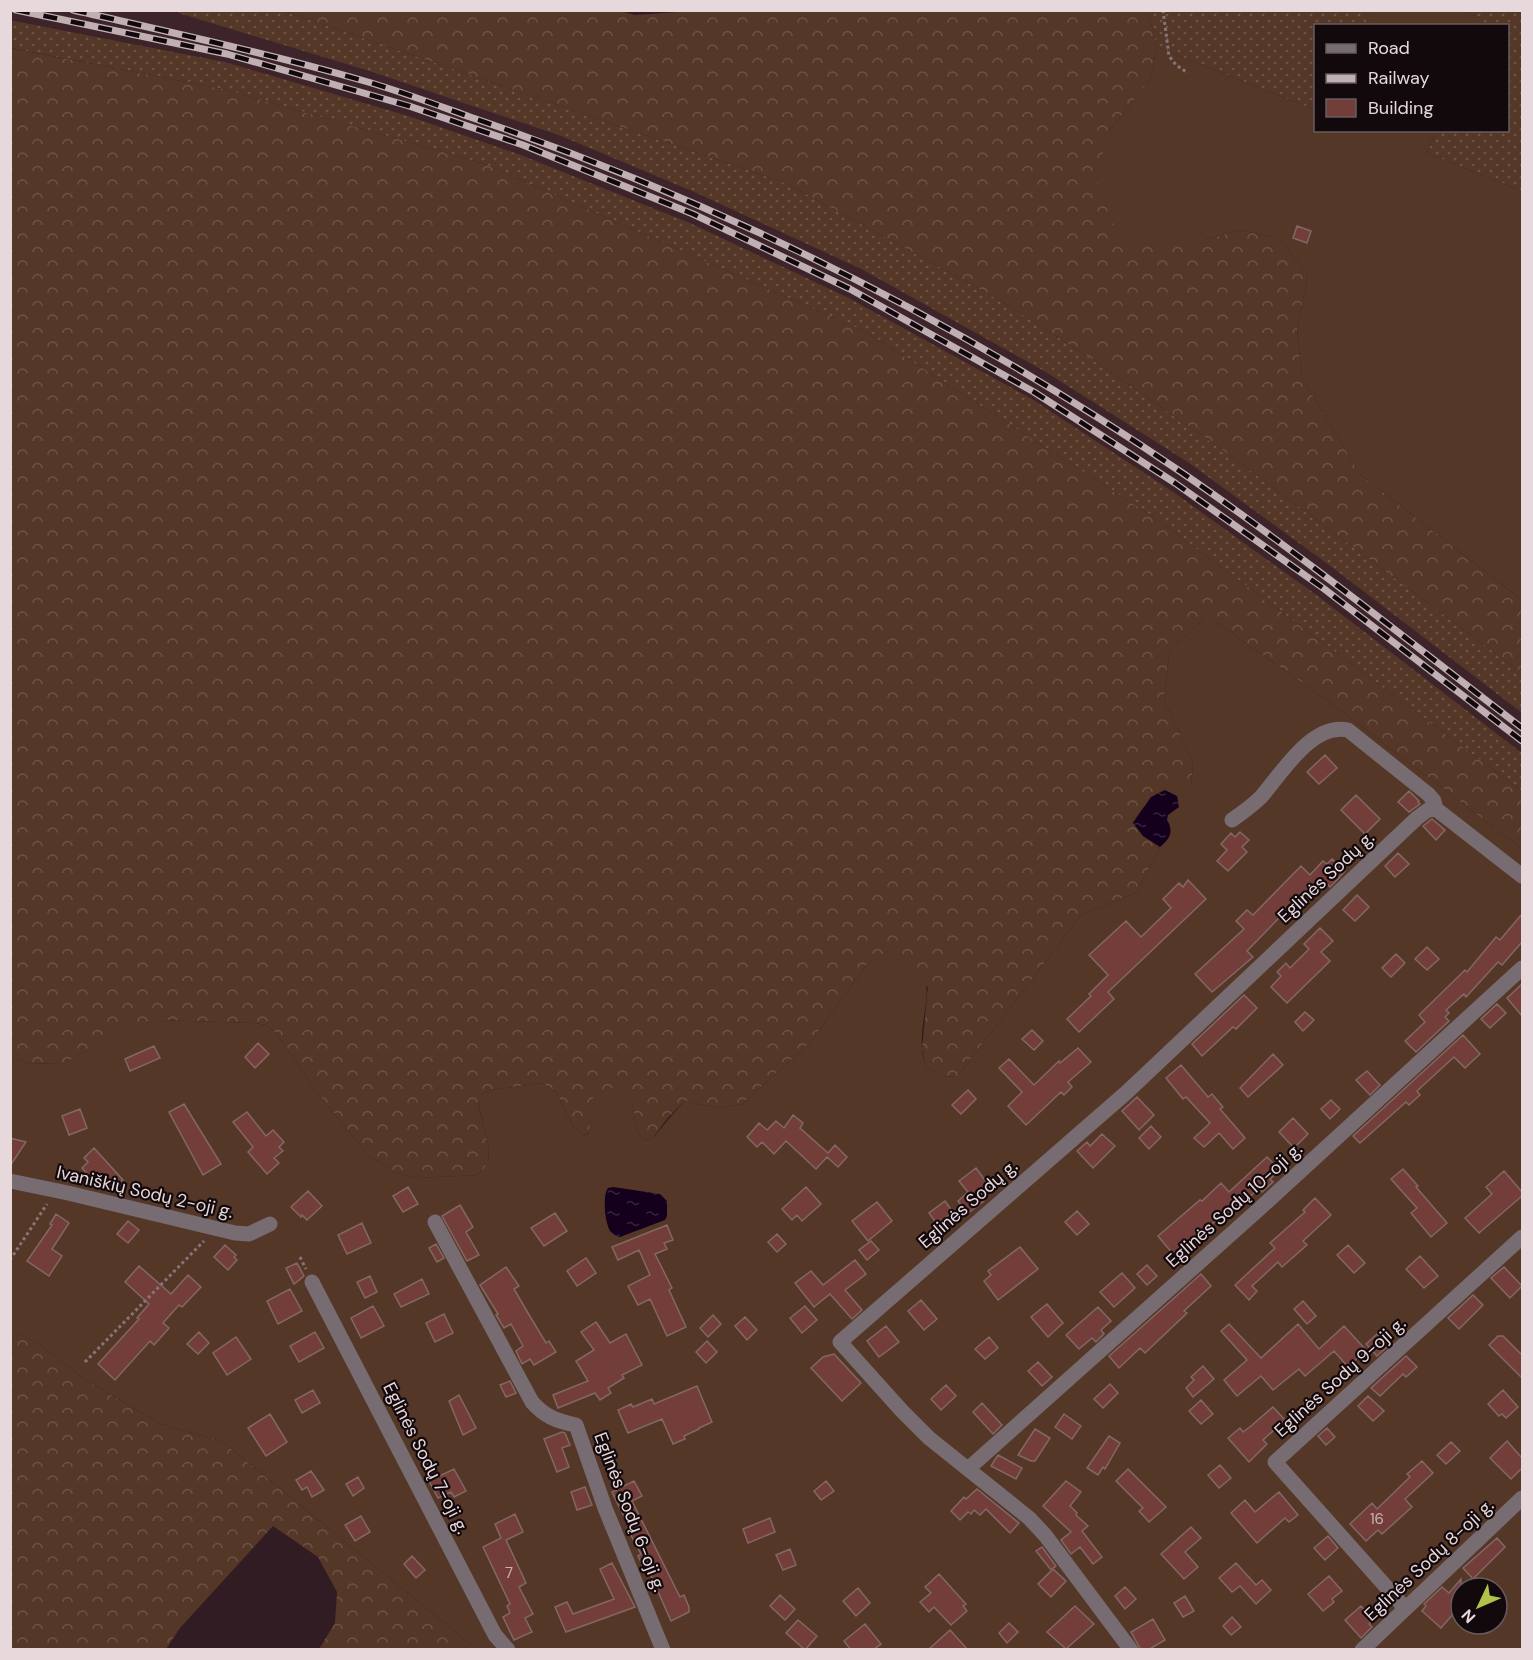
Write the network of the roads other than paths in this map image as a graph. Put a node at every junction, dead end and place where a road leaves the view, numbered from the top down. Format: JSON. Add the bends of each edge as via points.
{"nodes":[{"id":1,"x":1436,"y":809,"type":"junction"},
{"id":2,"x":1232,"y":820,"type":"dead end"},
{"id":3,"x":1522,"y":876,"type":"edge"},
{"id":4,"x":1522,"y":968,"type":"edge"},
{"id":5,"x":10,"y":1181,"type":"edge"},
{"id":6,"x":435,"y":1222,"type":"dead end"},
{"id":7,"x":270,"y":1224,"type":"dead end"},
{"id":8,"x":1522,"y":1237,"type":"edge"},
{"id":9,"x":312,"y":1282,"type":"dead end"},
{"id":10,"x":969,"y":1468,"type":"junction"},
{"id":11,"x":1522,"y":1498,"type":"edge"},
{"id":12,"x":1405,"y":1608,"type":"junction"},
{"id":13,"x":508,"y":1650,"type":"edge"},
{"id":14,"x":663,"y":1650,"type":"edge"},
{"id":15,"x":1131,"y":1650,"type":"edge"},
{"id":16,"x":1362,"y":1650,"type":"edge"}],
"edges":[{"from":1,"to":2,"type":"street","via":[[1428,794],[1348,730],[1339,728],[1322,732],[1306,745],[1259,799]]},
{"from":1,"to":3,"type":"street"},
{"from":1,"to":10,"type":"street","name":"Eglinės Sodų g.","via":[[1417,818],[1127,1092],[840,1342],[929,1438]]},
{"from":4,"to":10,"type":"street","name":"Eglinės Sodų 10-oji g."},
{"from":5,"to":7,"type":"street","name":"Ivaniškių Sodų 2-oji g.","via":[[208,1228],[249,1234]]},
{"from":6,"to":14,"type":"street","name":"Eglinės Sodų 6-oji g.","via":[[532,1402],[547,1417],[576,1425]]},
{"from":8,"to":12,"type":"street","name":"Eglinės Sodų 9-oji g.","via":[[1275,1462]]},
{"from":9,"to":13,"type":"street","name":"Eglinės Sodų 7-oji g.","via":[[495,1635]]},
{"from":10,"to":15,"type":"street","name":"Eglinės Sodų g.","via":[[1045,1535]]},
{"from":11,"to":12,"type":"street","name":"Eglinės Sodų 8-oji g."},
{"from":12,"to":16,"type":"street","name":"Eglinės Sodų 8-oji g."}]}
